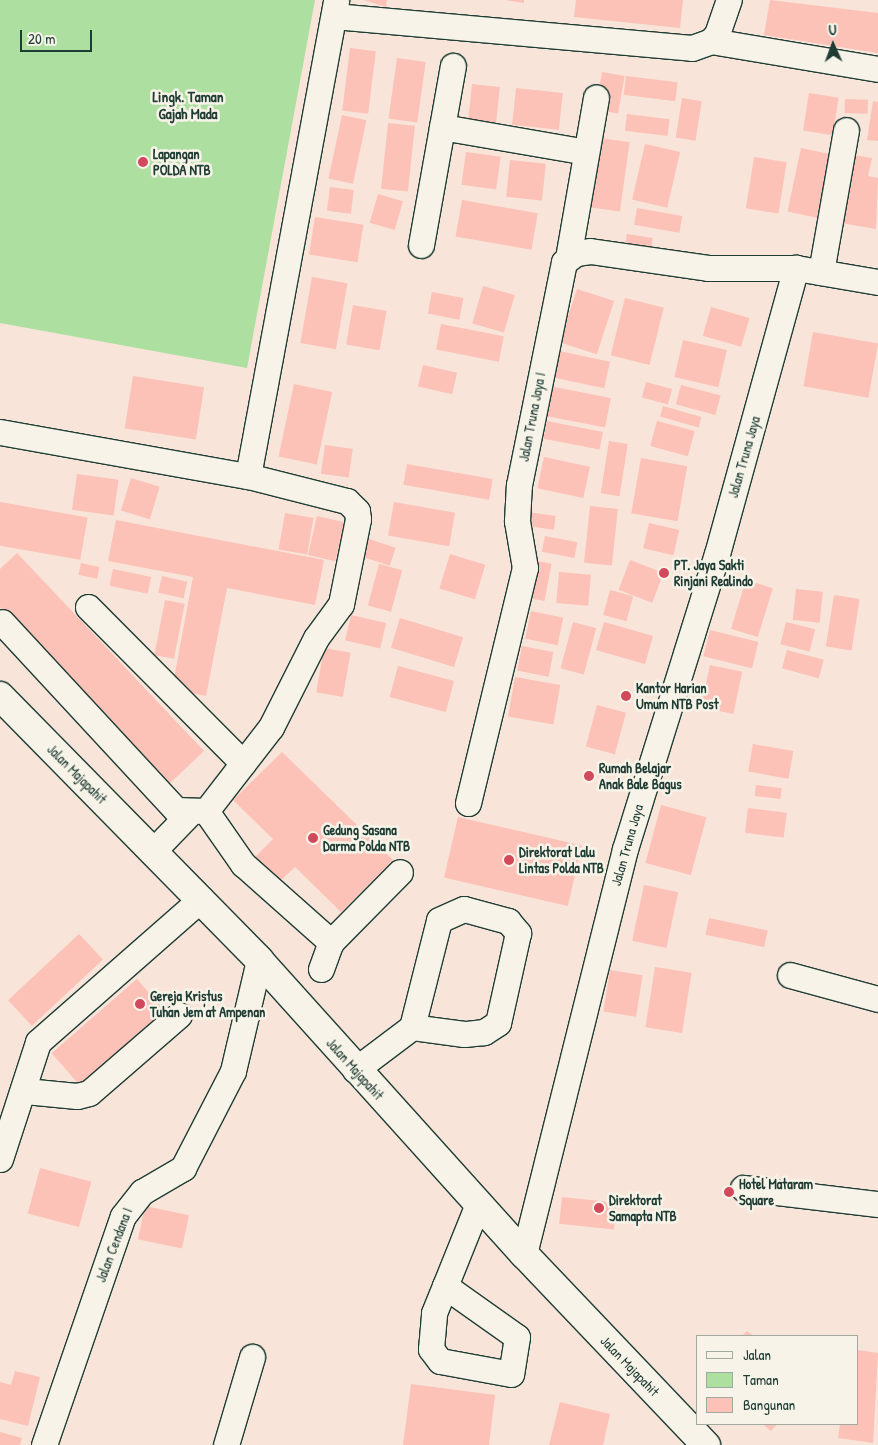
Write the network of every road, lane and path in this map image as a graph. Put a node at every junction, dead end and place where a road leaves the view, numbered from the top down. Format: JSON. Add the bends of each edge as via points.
{"nodes":[{"id":1,"x":729,"y":0,"type":"edge"},
{"id":2,"x":335,"y":8,"type":"edge"},
{"id":3,"x":711,"y":41,"type":"junction"},
{"id":4,"x":453,"y":66,"type":"dead end"},
{"id":5,"x":878,"y":68,"type":"edge"},
{"id":6,"x":596,"y":97,"type":"dead end"},
{"id":7,"x":442,"y":128,"type":"junction"},
{"id":8,"x":846,"y":130,"type":"dead end"},
{"id":9,"x":586,"y":152,"type":"junction"},
{"id":10,"x":421,"y":245,"type":"dead end"},
{"id":11,"x":568,"y":258,"type":"junction"},
{"id":12,"x":796,"y":268,"type":"junction"},
{"id":13,"x":821,"y":272,"type":"junction"},
{"id":14,"x":878,"y":282,"type":"edge"},
{"id":15,"x":0,"y":432,"type":"edge"},
{"id":16,"x":248,"y":476,"type":"junction"},
{"id":17,"x":88,"y":607,"type":"dead end"},
{"id":18,"x":2,"y":622,"type":"dead end"},
{"id":19,"x":0,"y":696,"type":"edge"},
{"id":20,"x":243,"y":763,"type":"junction"},
{"id":21,"x":468,"y":803,"type":"dead end"},
{"id":22,"x":198,"y":812,"type":"junction"},
{"id":23,"x":154,"y":850,"type":"junction"},
{"id":24,"x":400,"y":872,"type":"dead end"},
{"id":25,"x":201,"y":899,"type":"junction"},
{"id":26,"x":331,"y":942,"type":"junction"},
{"id":27,"x":259,"y":960,"type":"junction"},
{"id":28,"x":321,"y":969,"type":"dead end"},
{"id":29,"x":790,"y":975,"type":"dead end"},
{"id":30,"x":878,"y":999,"type":"edge"},
{"id":31,"x":179,"y":1015,"type":"dead end"},
{"id":32,"x":412,"y":1027,"type":"junction"},
{"id":33,"x":355,"y":1070,"type":"junction"},
{"id":34,"x":25,"y":1091,"type":"junction"},
{"id":35,"x":0,"y":1159,"type":"edge"},
{"id":36,"x":743,"y":1188,"type":"dead end"},
{"id":37,"x":478,"y":1204,"type":"junction"},
{"id":38,"x":878,"y":1204,"type":"edge"},
{"id":39,"x":524,"y":1254,"type":"junction"},
{"id":40,"x":445,"y":1286,"type":"dead end"},
{"id":41,"x":252,"y":1357,"type":"dead end"},
{"id":42,"x":44,"y":1445,"type":"edge"},
{"id":43,"x":226,"y":1445,"type":"edge"},
{"id":44,"x":706,"y":1445,"type":"edge"}],
"edges":[{"from":1,"to":3,"type":"street"},
{"from":2,"to":3,"type":"street","via":[[684,48]]},
{"from":2,"to":16,"type":"street"},
{"from":3,"to":5,"type":"street"},
{"from":4,"to":7,"type":"street"},
{"from":6,"to":9,"type":"street","name":"Jalan Truna Jaya I"},
{"from":7,"to":9,"type":"street"},
{"from":7,"to":10,"type":"street"},
{"from":8,"to":13,"type":"street"},
{"from":9,"to":11,"type":"street","name":"Jalan Truna Jaya I"},
{"from":11,"to":12,"type":"street","via":[[590,251],[698,267]]},
{"from":11,"to":21,"type":"street","name":"Jalan Truna Jaya I","via":[[560,271],[519,485],[517,521],[524,544],[525,568]]},
{"from":12,"to":13,"type":"street"},
{"from":12,"to":39,"type":"street","name":"Jalan Truna Jaya","via":[[716,554],[625,850]]},
{"from":13,"to":14,"type":"street"},
{"from":15,"to":16,"type":"street"},
{"from":16,"to":20,"type":"street","via":[[347,501],[357,511],[358,518],[341,604],[316,638],[272,727]]},
{"from":17,"to":20,"type":"street"},
{"from":18,"to":22,"type":"street","via":[[176,810]]},
{"from":19,"to":23,"type":"main road","name":"Jalan Majapahit"},
{"from":20,"to":22,"type":"street"},
{"from":22,"to":23,"type":"street"},
{"from":22,"to":26,"type":"street","via":[[243,864]]},
{"from":23,"to":25,"type":"main road","name":"Jalan Majapahit"},
{"from":24,"to":26,"type":"street"},
{"from":25,"to":27,"type":"main road","name":"Jalan Majapahit"},
{"from":25,"to":34,"type":"street","via":[[38,1042]]},
{"from":26,"to":28,"type":"street"},
{"from":27,"to":33,"type":"main road","name":"Jalan Majapahit"},
{"from":27,"to":42,"type":"street","name":"Jalan Cendana I","via":[[233,1071],[183,1168],[142,1192],[123,1216]]},
{"from":29,"to":30,"type":"street"},
{"from":31,"to":34,"type":"street","via":[[90,1093],[77,1096]]},
{"from":32,"to":32,"type":"street","via":[[439,920],[464,909],[508,922],[518,933],[498,1023],[484,1032],[464,1034]]},
{"from":32,"to":33,"type":"street"},
{"from":33,"to":37,"type":"main road","name":"Jalan Majapahit"},
{"from":34,"to":35,"type":"street"},
{"from":36,"to":38,"type":"street"},
{"from":37,"to":39,"type":"main road","name":"Jalan Majapahit"},
{"from":37,"to":40,"type":"street"},
{"from":39,"to":44,"type":"main road","name":"Jalan Majapahit"},
{"from":41,"to":43,"type":"street"}]}
